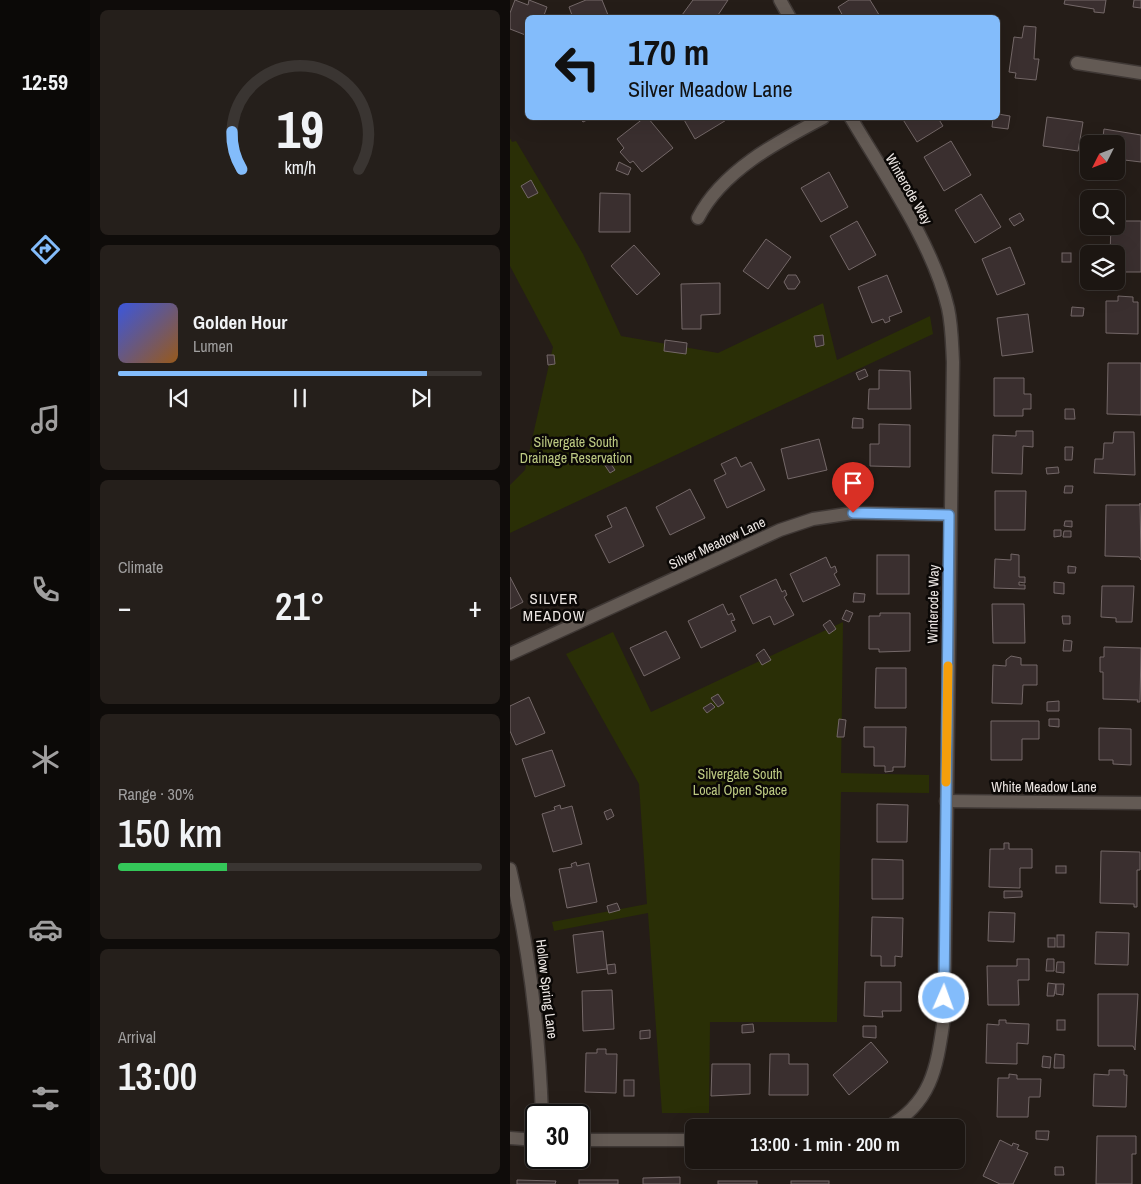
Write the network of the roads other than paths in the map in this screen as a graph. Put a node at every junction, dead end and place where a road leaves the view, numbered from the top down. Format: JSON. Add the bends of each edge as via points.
{"nodes":[{"id":1,"x":780,"y":0,"type":"edge"},
{"id":2,"x":788,"y":15,"type":"edge"},
{"id":3,"x":1077,"y":63,"type":"dead end"},
{"id":4,"x":1141,"y":72,"type":"edge"},
{"id":5,"x":819,"y":120,"type":"edge"},
{"id":6,"x":852,"y":120,"type":"edge"},
{"id":7,"x":698,"y":218,"type":"dead end"},
{"id":8,"x":949,"y":515,"type":"junction"},
{"id":9,"x":510,"y":654,"type":"edge"},
{"id":10,"x":946,"y":801,"type":"junction"},
{"id":11,"x":1141,"y":803,"type":"edge"},
{"id":12,"x":510,"y":869,"type":"edge"},
{"id":13,"x":542,"y":1104,"type":"edge"},
{"id":14,"x":899,"y":1119,"type":"edge"},
{"id":15,"x":510,"y":1138,"type":"edge"},
{"id":16,"x":525,"y":1139,"type":"edge"},
{"id":17,"x":590,"y":1140,"type":"edge"},
{"id":18,"x":685,"y":1140,"type":"edge"}],
"edges":[{"from":1,"to":2,"type":"street"},
{"from":3,"to":4,"type":"street"},
{"from":5,"to":7,"type":"street","via":[[738,171],[711,197]]},
{"from":6,"to":8,"type":"street","name":"Winterode Way","via":[[922,241],[948,308],[953,362]]},
{"from":8,"to":9,"type":"street","name":"Silver Meadow Lane","via":[[853,513],[813,519],[780,530]]},
{"from":8,"to":10,"type":"street","name":"Winterode Way"},
{"from":10,"to":11,"type":"street","name":"White Meadow Lane"},
{"from":10,"to":14,"type":"street","name":"Winterode Way","via":[[944,1018],[929,1087],[914,1108]]},
{"from":12,"to":13,"type":"street","name":"Hollow Spring Lane","via":[[532,980],[539,1034]]},
{"from":15,"to":16,"type":"street"},
{"from":17,"to":18,"type":"street"}]}
